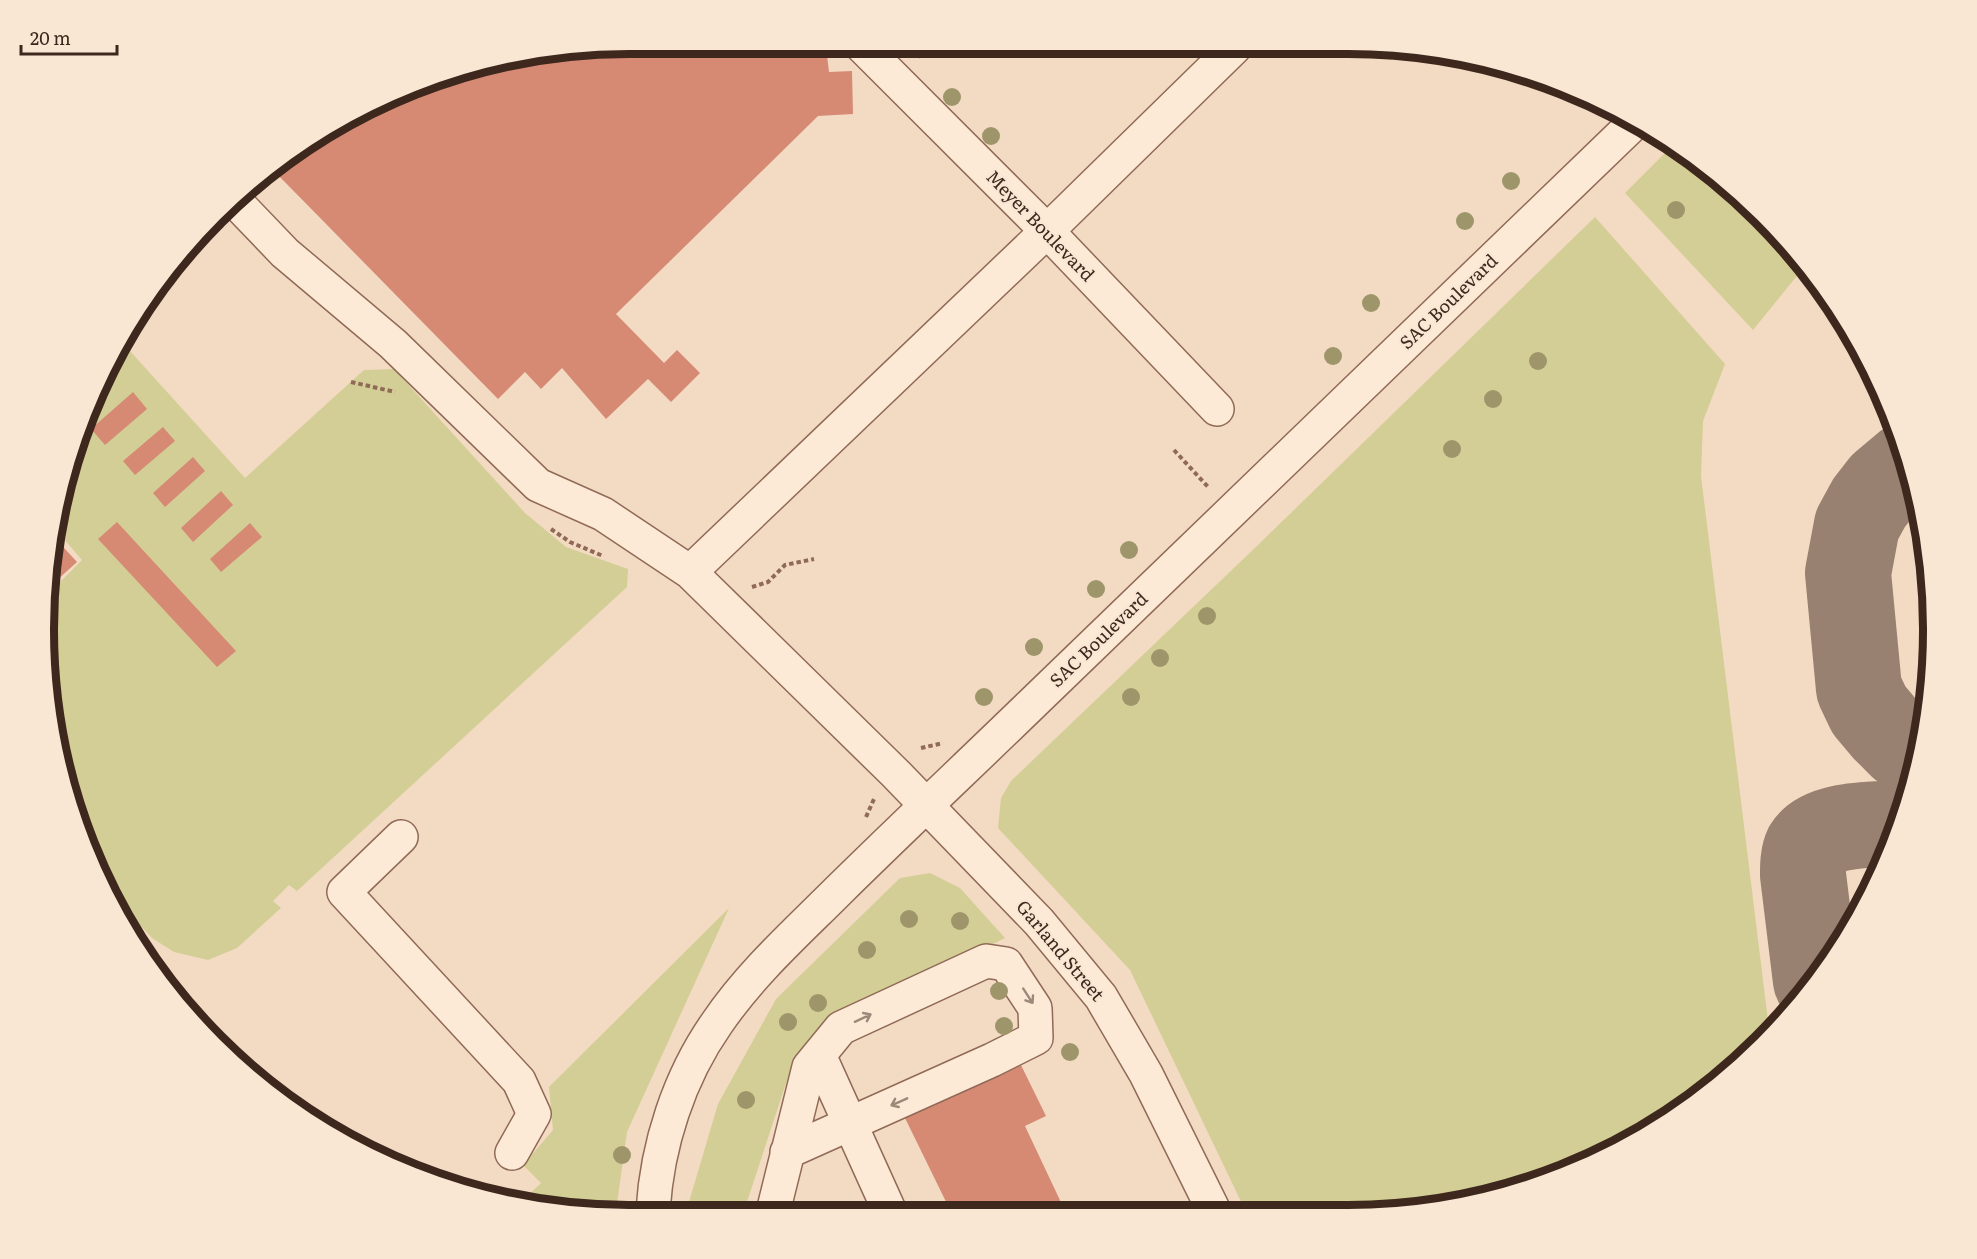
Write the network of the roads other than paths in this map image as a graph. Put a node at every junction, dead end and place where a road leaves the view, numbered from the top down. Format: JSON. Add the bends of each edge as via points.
{"nodes":[{"id":1,"x":870,"y":54,"type":"edge"},
{"id":2,"x":1228,"y":54,"type":"edge"},
{"id":3,"x":1630,"y":128,"type":"edge"},
{"id":4,"x":240,"y":206,"type":"edge"},
{"id":5,"x":1047,"y":231,"type":"junction"},
{"id":6,"x":1217,"y":409,"type":"dead end"},
{"id":7,"x":690,"y":572,"type":"junction"},
{"id":8,"x":926,"y":805,"type":"junction"},
{"id":9,"x":400,"y":837,"type":"dead end"},
{"id":10,"x":819,"y":1054,"type":"junction"},
{"id":11,"x":850,"y":1124,"type":"junction"},
{"id":12,"x":787,"y":1152,"type":"junction"},
{"id":13,"x":512,"y":1153,"type":"dead end"},
{"id":14,"x":652,"y":1205,"type":"edge"},
{"id":15,"x":775,"y":1205,"type":"edge"},
{"id":16,"x":887,"y":1205,"type":"edge"},
{"id":17,"x":1211,"y":1205,"type":"edge"}],
"edges":[{"from":1,"to":5,"type":"street","name":"Meyer Boulevard"},
{"from":2,"to":5,"type":"street"},
{"from":3,"to":8,"type":"street","name":"SAC Boulevard"},
{"from":4,"to":7,"type":"street","name":"Garland Street","via":[[285,253],[393,344],[538,485],[603,514]]},
{"from":5,"to":6,"type":"street","name":"Meyer Boulevard"},
{"from":5,"to":7,"type":"street"},
{"from":7,"to":8,"type":"street","name":"Garland Street"},
{"from":8,"to":14,"type":"street","name":"SAC Boulevard","via":[[779,950],[715,1025],[675,1103]]},
{"from":8,"to":17,"type":"street","name":"Garland Street","via":[[1039,922],[1101,997],[1146,1074]]},
{"from":9,"to":13,"type":"street","via":[[345,892],[519,1081],[534,1114]]},
{"from":10,"to":11,"type":"street"},
{"from":10,"to":11,"type":"street","one_way":true,"via":[[841,1028],[986,961],[1006,964],[1035,1008],[1036,1038]]},
{"from":10,"to":12,"type":"street","via":[[809,1067]]},
{"from":11,"to":12,"type":"street"},
{"from":11,"to":16,"type":"street"},
{"from":12,"to":15,"type":"street"}]}
